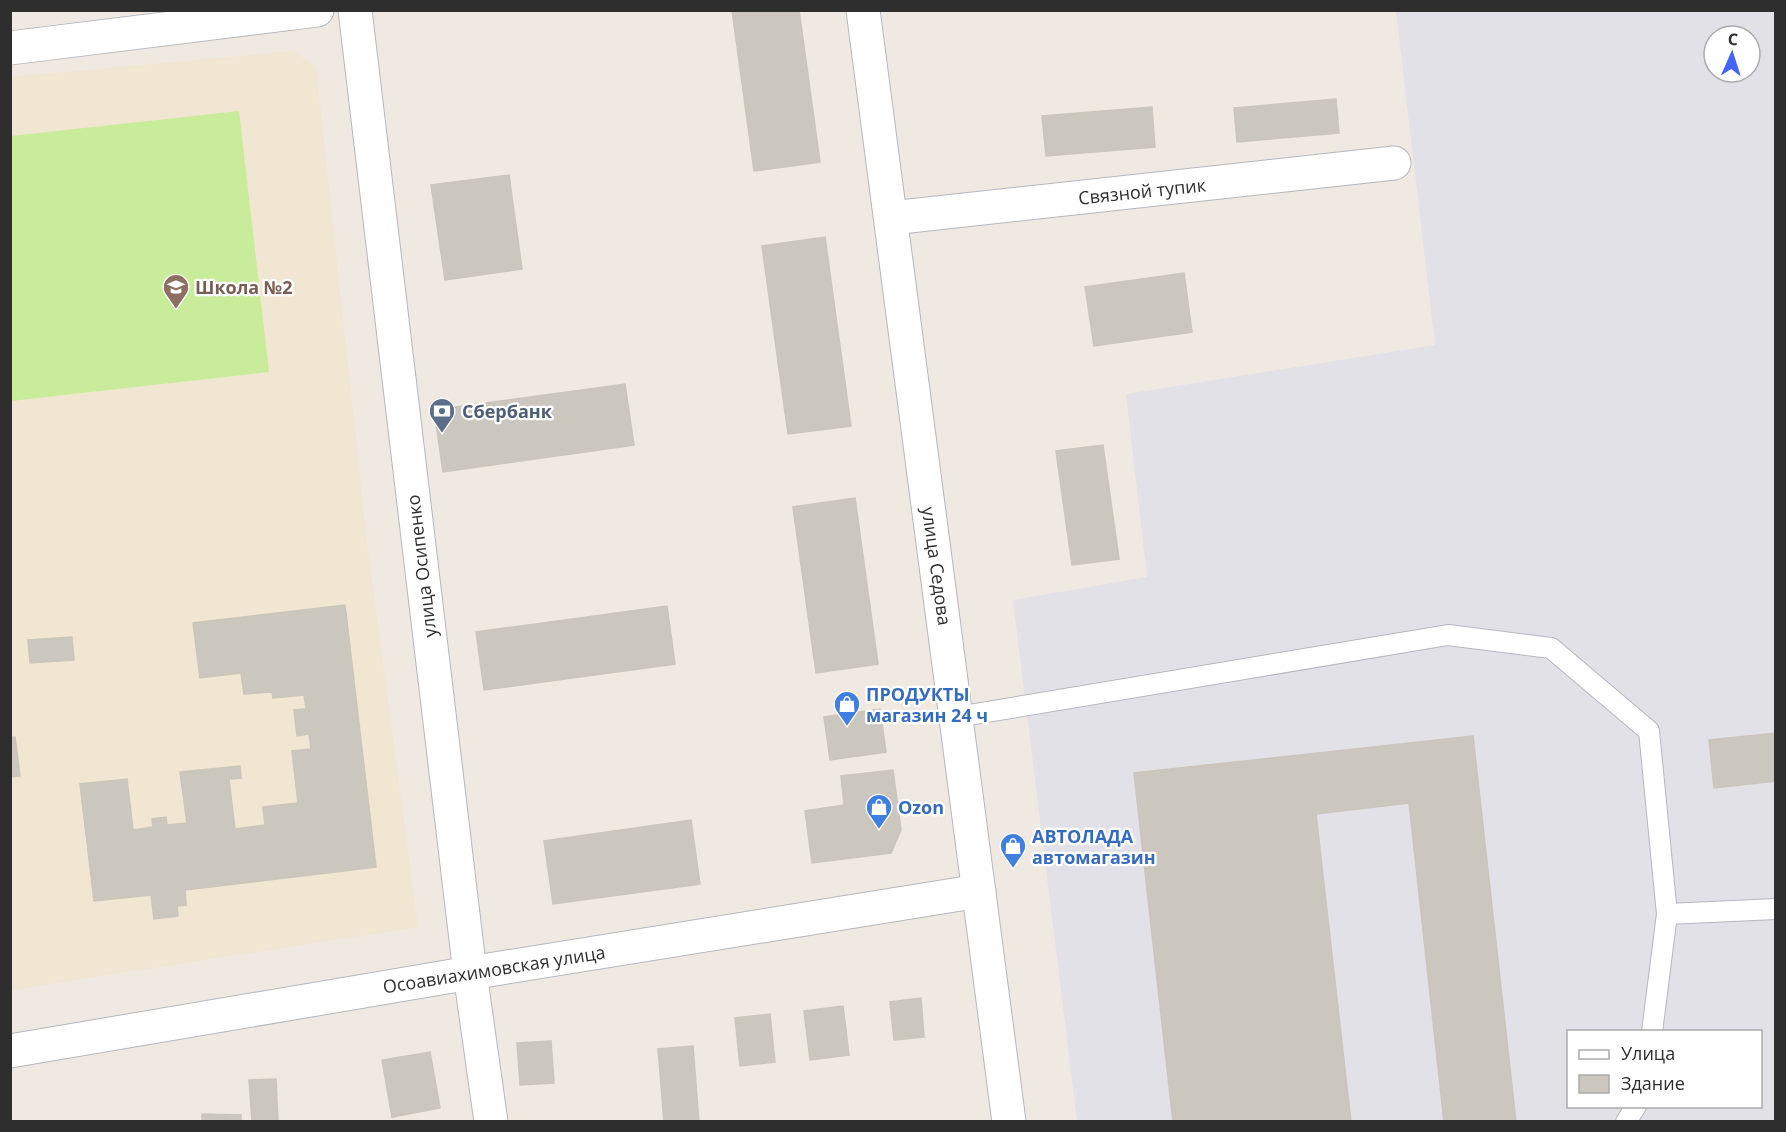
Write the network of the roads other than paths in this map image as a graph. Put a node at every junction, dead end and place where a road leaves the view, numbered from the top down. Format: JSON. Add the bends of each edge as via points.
{"nodes":[{"id":1,"x":317,"y":10,"type":"edge"},
{"id":2,"x":355,"y":10,"type":"edge"},
{"id":3,"x":863,"y":10,"type":"edge"},
{"id":4,"x":10,"y":48,"type":"edge"},
{"id":5,"x":1394,"y":163,"type":"dead end"},
{"id":6,"x":891,"y":218,"type":"junction"},
{"id":7,"x":957,"y":717,"type":"junction"},
{"id":8,"x":979,"y":891,"type":"junction"},
{"id":9,"x":1776,"y":909,"type":"edge"},
{"id":10,"x":1667,"y":914,"type":"junction"},
{"id":11,"x":470,"y":972,"type":"junction"},
{"id":12,"x":1652,"y":1030,"type":"edge"},
{"id":13,"x":10,"y":1051,"type":"edge"},
{"id":14,"x":1635,"y":1108,"type":"edge"},
{"id":15,"x":491,"y":1122,"type":"edge"},
{"id":16,"x":1009,"y":1122,"type":"edge"},
{"id":17,"x":1626,"y":1122,"type":"edge"}],
"edges":[{"from":1,"to":4,"type":"street"},
{"from":2,"to":11,"type":"street","name":"улица Осипенко"},
{"from":3,"to":6,"type":"street","name":"улица Седова"},
{"from":5,"to":6,"type":"street","name":"Связной тупик"},
{"from":6,"to":7,"type":"street","name":"улица Седова"},
{"from":7,"to":8,"type":"street","name":"улица Седова"},
{"from":7,"to":10,"type":"lane","via":[[1448,634],[1551,648],[1649,731]]},
{"from":8,"to":11,"type":"street","name":"Осоавиахимовская улица"},
{"from":8,"to":16,"type":"street","name":"улица Седова"},
{"from":9,"to":10,"type":"lane"},
{"from":10,"to":12,"type":"lane"},
{"from":11,"to":13,"type":"street","name":"Осоавиахимовская улица"},
{"from":11,"to":15,"type":"street","name":"улица Осипенко"},
{"from":14,"to":17,"type":"lane"}]}
